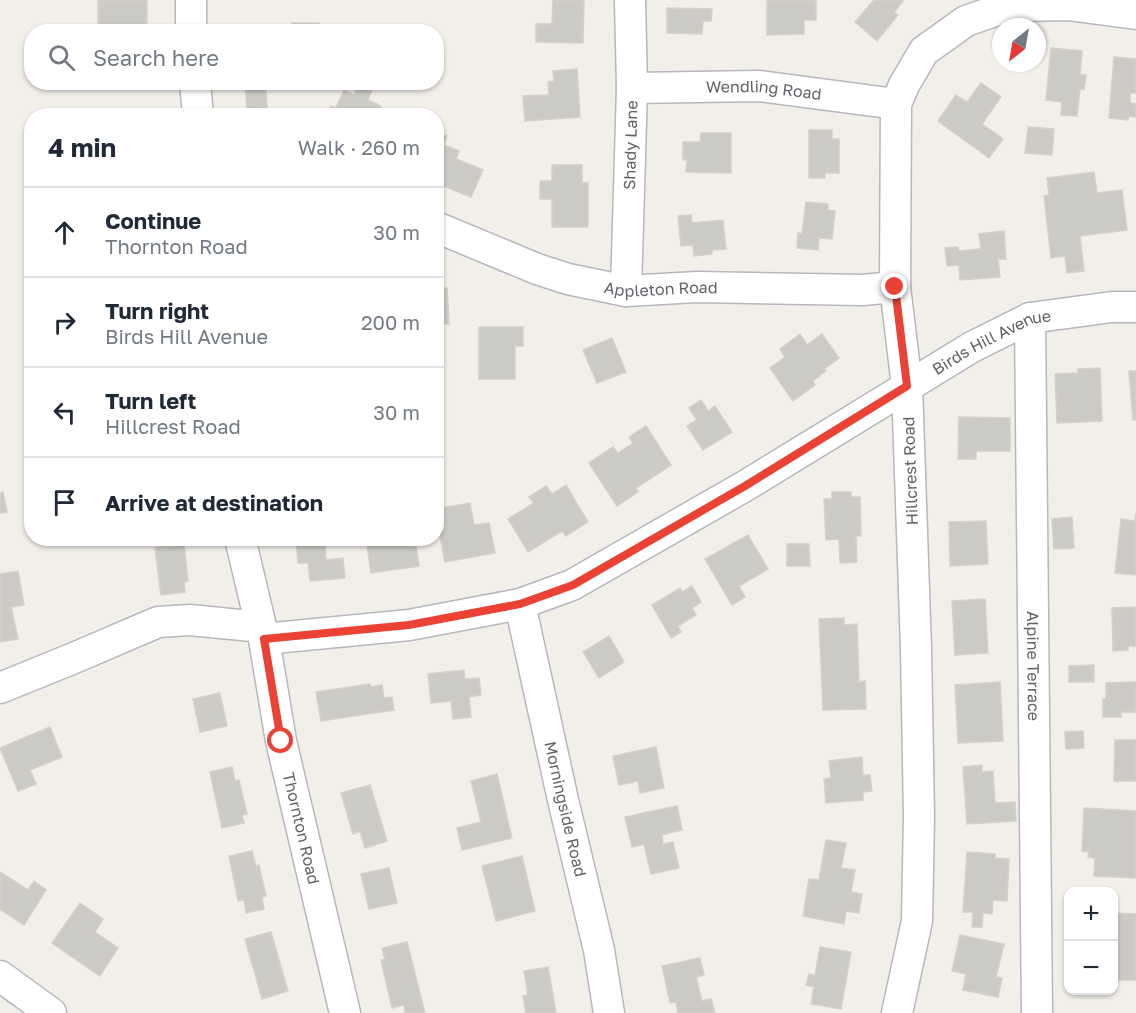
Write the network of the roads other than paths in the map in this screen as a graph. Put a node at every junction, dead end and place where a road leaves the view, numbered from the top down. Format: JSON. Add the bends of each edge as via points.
{"nodes":[{"id":1,"x":191,"y":0,"type":"edge"},
{"id":2,"x":630,"y":0,"type":"edge"},
{"id":3,"x":1136,"y":14,"type":"edge"},
{"id":4,"x":191,"y":24,"type":"edge"},
{"id":5,"x":632,"y":88,"type":"junction"},
{"id":6,"x":196,"y":90,"type":"edge"},
{"id":7,"x":896,"y":104,"type":"junction"},
{"id":8,"x":197,"y":108,"type":"edge"},
{"id":9,"x":444,"y":230,"type":"edge"},
{"id":10,"x":895,"y":287,"type":"junction"},
{"id":11,"x":626,"y":291,"type":"junction"},
{"id":12,"x":1136,"y":307,"type":"edge"},
{"id":13,"x":1030,"y":318,"type":"junction"},
{"id":14,"x":907,"y":386,"type":"junction"},
{"id":15,"x":242,"y":546,"type":"edge"},
{"id":16,"x":520,"y":604,"type":"junction"},
{"id":17,"x":262,"y":633,"type":"junction"},
{"id":18,"x":0,"y":688,"type":"edge"},
{"id":19,"x":1,"y":981,"type":"edge"},
{"id":20,"x":51,"y":1013,"type":"edge"},
{"id":21,"x":345,"y":1013,"type":"edge"},
{"id":22,"x":609,"y":1013,"type":"edge"},
{"id":23,"x":897,"y":1013,"type":"edge"},
{"id":24,"x":1037,"y":1013,"type":"edge"}],
"edges":[{"from":1,"to":4,"type":"street"},
{"from":2,"to":5,"type":"street","name":"Shady Lane"},
{"from":3,"to":7,"type":"street","name":"Hillcrest Road","via":[[1068,5],[1009,6],[966,21],[924,51]]},
{"from":5,"to":7,"type":"street","name":"Wendling Road","via":[[760,86]]},
{"from":5,"to":11,"type":"street","name":"Shady Lane"},
{"from":6,"to":8,"type":"street"},
{"from":7,"to":10,"type":"street","name":"Hillcrest Road"},
{"from":9,"to":11,"type":"street","name":"Appleton Road","via":[[537,269]]},
{"from":10,"to":11,"type":"street","name":"Appleton Road"},
{"from":10,"to":14,"type":"street","name":"Hillcrest Road"},
{"from":12,"to":13,"type":"street","name":"Birds Hill Avenue"},
{"from":13,"to":14,"type":"street","name":"Birds Hill Avenue"},
{"from":13,"to":24,"type":"street","name":"Alpine Terrace"},
{"from":14,"to":16,"type":"street","name":"Birds Hill Avenue","via":[[573,585]]},
{"from":14,"to":23,"type":"street","name":"Hillcrest Road","via":[[919,816],[917,921]]},
{"from":15,"to":17,"type":"street","name":"Thornton Road"},
{"from":16,"to":17,"type":"street","name":"Birds Hill Avenue","via":[[409,625]]},
{"from":16,"to":22,"type":"street","name":"Morningside Road","via":[[599,950]]},
{"from":17,"to":18,"type":"street","name":"Birds Hill Avenue","via":[[190,620],[158,622]]},
{"from":17,"to":21,"type":"street","name":"Thornton Road","via":[[281,741]]},
{"from":19,"to":20,"type":"street"}]}
